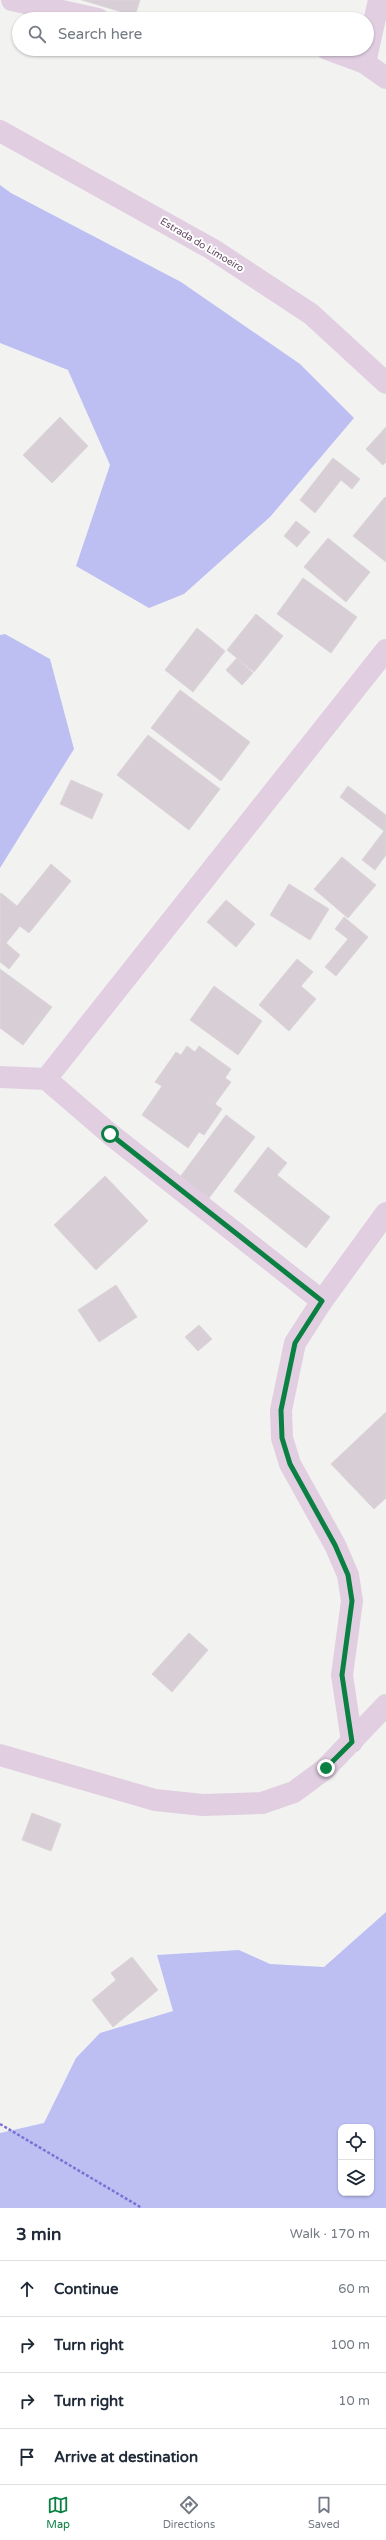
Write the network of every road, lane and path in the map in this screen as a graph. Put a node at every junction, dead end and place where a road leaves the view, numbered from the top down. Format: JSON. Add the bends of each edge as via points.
{"nodes":[{"id":1,"x":12,"y":0,"type":"edge"},
{"id":2,"x":379,"y":0,"type":"edge"},
{"id":3,"x":66,"y":12,"type":"edge"},
{"id":4,"x":374,"y":22,"type":"edge"},
{"id":5,"x":346,"y":56,"type":"edge"},
{"id":6,"x":367,"y":56,"type":"edge"},
{"id":7,"x":365,"y":63,"type":"junction"},
{"id":8,"x":386,"y":78,"type":"edge"},
{"id":9,"x":0,"y":131,"type":"edge"},
{"id":10,"x":386,"y":383,"type":"edge"},
{"id":11,"x":386,"y":650,"type":"edge"},
{"id":12,"x":0,"y":1077,"type":"edge"},
{"id":13,"x":46,"y":1079,"type":"junction"},
{"id":14,"x":386,"y":1213,"type":"edge"},
{"id":15,"x":322,"y":1301,"type":"junction"},
{"id":16,"x":386,"y":1705,"type":"edge"},
{"id":17,"x":352,"y":1742,"type":"junction"},
{"id":18,"x":0,"y":1755,"type":"edge"},
{"id":19,"x":0,"y":2124,"type":"edge"},
{"id":20,"x":142,"y":2208,"type":"edge"}],
"edges":[{"from":1,"to":3,"type":"street"},
{"from":2,"to":4,"type":"street"},
{"from":5,"to":7,"type":"street"},
{"from":6,"to":7,"type":"street"},
{"from":7,"to":8,"type":"street"},
{"from":9,"to":10,"type":"street","name":"Estrada do Limoeiro","via":[[226,258],[311,314]]},
{"from":11,"to":13,"type":"street"},
{"from":12,"to":13,"type":"street"},
{"from":13,"to":15,"type":"street","via":[[110,1134]]},
{"from":14,"to":15,"type":"street"},
{"from":15,"to":17,"type":"street","via":[[295,1343],[281,1410],[282,1438],[290,1464],[335,1545],[348,1575],[352,1601],[342,1675]]},
{"from":16,"to":17,"type":"street"},
{"from":17,"to":18,"type":"street","via":[[326,1768],[294,1792],[262,1803],[202,1805],[155,1800]]},
{"from":19,"to":20,"type":"path"}]}
